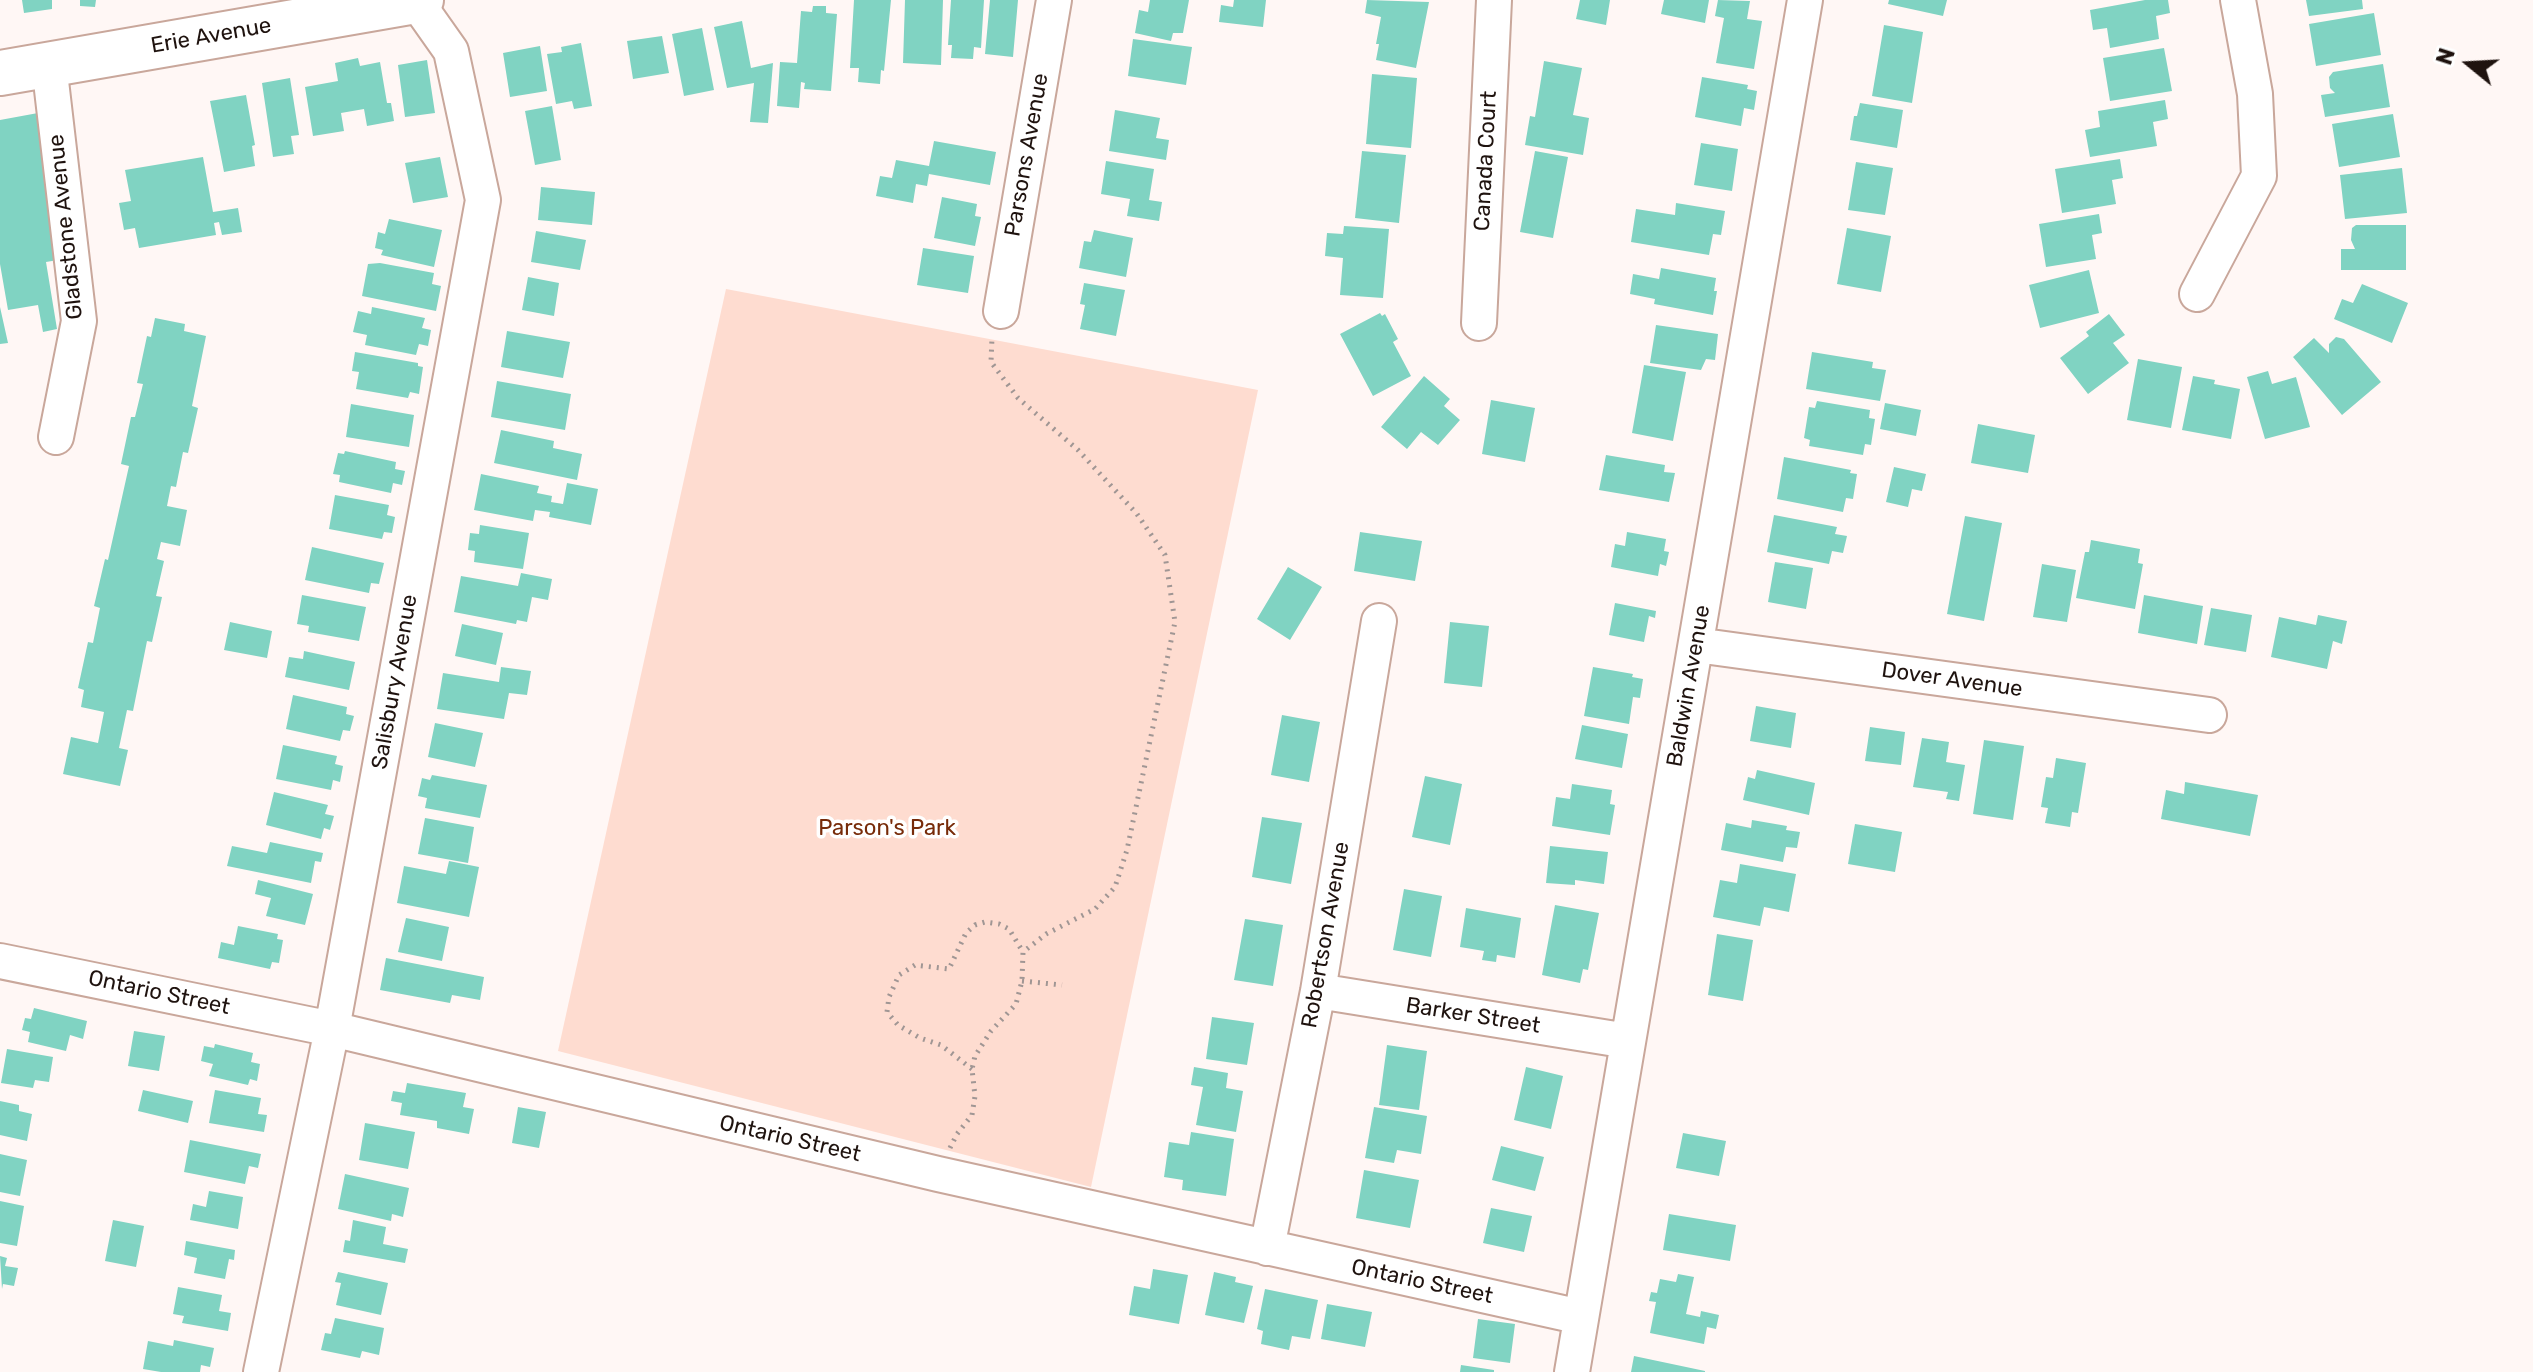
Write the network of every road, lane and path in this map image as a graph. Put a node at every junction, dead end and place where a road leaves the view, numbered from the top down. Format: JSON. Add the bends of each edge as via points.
{"nodes":[{"id":1,"x":418,"y":0,"type":"edge"},
{"id":2,"x":1054,"y":0,"type":"edge"},
{"id":3,"x":1494,"y":0,"type":"edge"},
{"id":4,"x":1805,"y":0,"type":"edge"},
{"id":5,"x":2238,"y":0,"type":"edge"},
{"id":6,"x":49,"y":64,"type":"junction"},
{"id":7,"x":0,"y":73,"type":"edge"},
{"id":8,"x":2197,"y":294,"type":"dead end"},
{"id":9,"x":1001,"y":311,"type":"joint"},
{"id":10,"x":1479,"y":323,"type":"dead end"},
{"id":11,"x":56,"y":437,"type":"dead end"},
{"id":12,"x":1379,"y":621,"type":"dead end"},
{"id":13,"x":1696,"y":645,"type":"junction"},
{"id":14,"x":2209,"y":715,"type":"dead end"},
{"id":15,"x":1023,"y":952,"type":"junction"},
{"id":16,"x":0,"y":961,"type":"edge"},
{"id":17,"x":1022,"y":981,"type":"junction"},
{"id":18,"x":1062,"y":985,"type":"dead end"},
{"id":19,"x":1318,"y":991,"type":"junction"},
{"id":20,"x":332,"y":1029,"type":"junction"},
{"id":21,"x":1628,"y":1041,"type":"junction"},
{"id":22,"x":972,"y":1069,"type":"junction"},
{"id":23,"x":938,"y":1174,"type":"junction"},
{"id":24,"x":1267,"y":1248,"type":"junction"},
{"id":25,"x":1581,"y":1317,"type":"junction"},
{"id":26,"x":261,"y":1372,"type":"edge"},
{"id":27,"x":1572,"y":1372,"type":"edge"}],
"edges":[{"from":1,"to":6,"type":"main road","name":"Erie Avenue"},
{"from":1,"to":20,"type":"street","name":"Salisbury Avenue","via":[[451,51],[483,200]]},
{"from":2,"to":9,"type":"street","name":"Parsons Avenue"},
{"from":3,"to":10,"type":"street","name":"Canada Court"},
{"from":4,"to":13,"type":"street","name":"Baldwin Avenue"},
{"from":5,"to":8,"type":"street","via":[[2255,94],[2259,176]]},
{"from":6,"to":7,"type":"main road","name":"Erie Avenue"},
{"from":6,"to":11,"type":"street","name":"Gladstone Avenue","via":[[79,321]]},
{"from":9,"to":15,"type":"path","via":[[992,335],[991,362],[1018,398],[1078,450],[1137,514],[1165,555],[1175,622],[1115,887],[1095,909]]},
{"from":12,"to":19,"type":"street","name":"Robertson Avenue"},
{"from":13,"to":14,"type":"street","name":"Dover Avenue"},
{"from":13,"to":21,"type":"street","name":"Baldwin Avenue"},
{"from":15,"to":17,"type":"path"},
{"from":15,"to":22,"type":"path","via":[[1009,929],[985,922],[975,925],[949,969],[915,965],[899,975],[889,997],[887,1012],[898,1025],[941,1045]]},
{"from":16,"to":20,"type":"street","name":"Ontario Street"},
{"from":17,"to":18,"type":"path"},
{"from":17,"to":22,"type":"path","via":[[1016,1004],[991,1031]]},
{"from":19,"to":21,"type":"street","name":"Barker Street"},
{"from":19,"to":24,"type":"street","name":"Robertson Avenue"},
{"from":20,"to":23,"type":"street","name":"Ontario Street"},
{"from":20,"to":26,"type":"street","name":"Salisbury Avenue"},
{"from":21,"to":25,"type":"street","name":"Baldwin Avenue"},
{"from":22,"to":23,"type":"path","via":[[972,1115]]},
{"from":23,"to":24,"type":"street","name":"Ontario Street"},
{"from":24,"to":25,"type":"street","name":"Ontario Street"},
{"from":25,"to":27,"type":"street","name":"Baldwin Avenue"}]}
